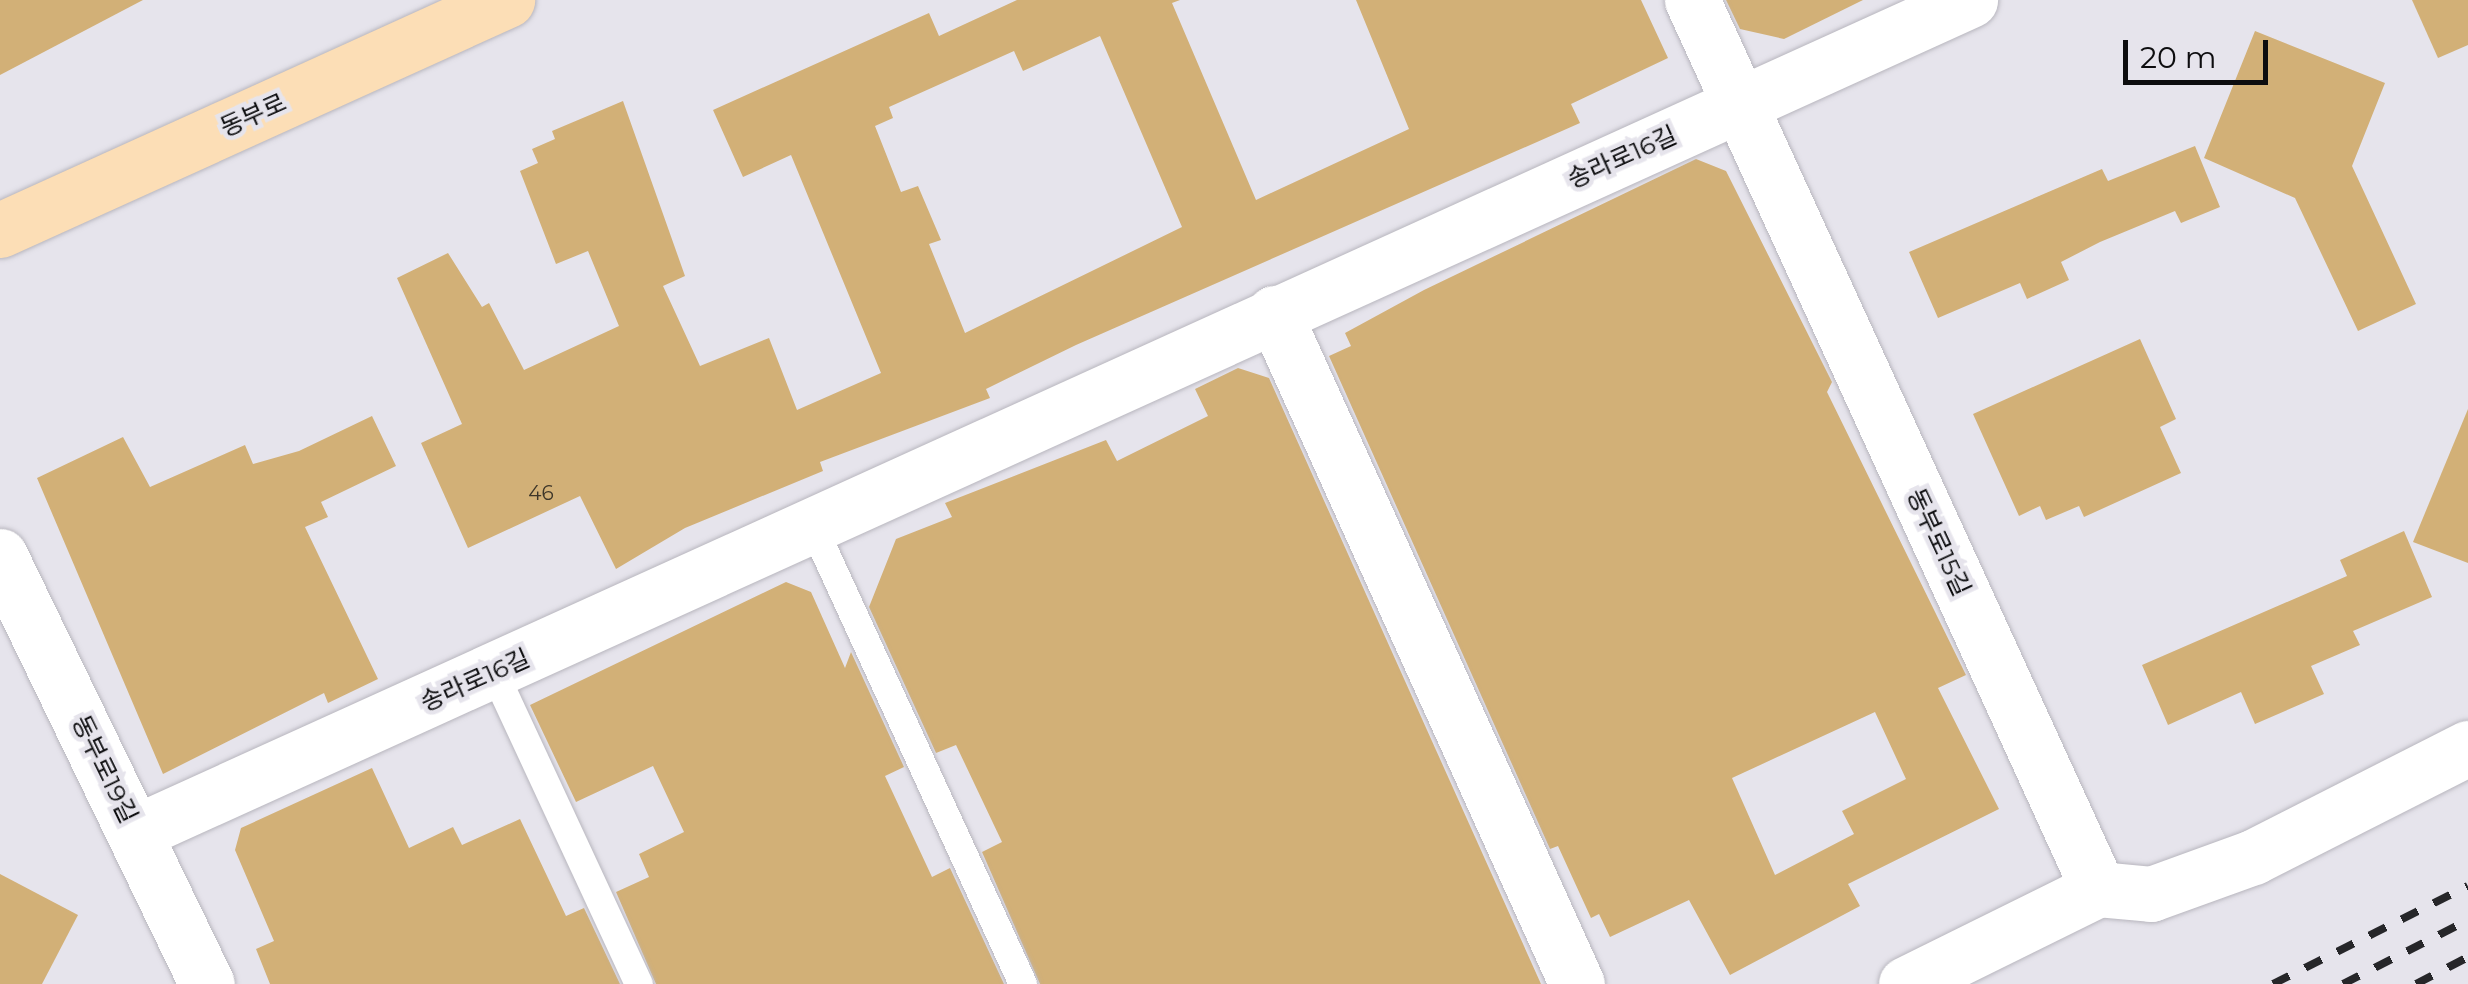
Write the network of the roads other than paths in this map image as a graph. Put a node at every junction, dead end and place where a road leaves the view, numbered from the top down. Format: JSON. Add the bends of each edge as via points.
{"nodes":[{"id":1,"x":507,"y":0,"type":"edge"},
{"id":2,"x":1692,"y":0,"type":"edge"},
{"id":3,"x":1970,"y":0,"type":"edge"},
{"id":4,"x":1739,"y":105,"type":"junction"},
{"id":5,"x":0,"y":230,"type":"edge"},
{"id":6,"x":1274,"y":314,"type":"junction"},
{"id":7,"x":812,"y":524,"type":"junction"},
{"id":8,"x":0,"y":556,"type":"edge"},
{"id":9,"x":494,"y":672,"type":"junction"},
{"id":10,"x":2468,"y":748,"type":"edge"},
{"id":11,"x":136,"y":832,"type":"junction"},
{"id":12,"x":2098,"y":889,"type":"junction"},
{"id":13,"x":208,"y":984,"type":"edge"},
{"id":14,"x":639,"y":984,"type":"edge"},
{"id":15,"x":1024,"y":984,"type":"edge"},
{"id":16,"x":1577,"y":984,"type":"edge"},
{"id":17,"x":1906,"y":984,"type":"edge"}],
"edges":[{"from":1,"to":5,"type":"main road","name":"동부로"},
{"from":2,"to":4,"type":"street","name":"동부로15길"},
{"from":3,"to":4,"type":"street","name":"송라로16길"},
{"from":4,"to":6,"type":"street","name":"송라로16길"},
{"from":4,"to":12,"type":"street","name":"동부로15길"},
{"from":6,"to":7,"type":"street","name":"송라로16길"},
{"from":6,"to":16,"type":"street"},
{"from":7,"to":9,"type":"street","name":"송라로16길"},
{"from":7,"to":15,"type":"lane"},
{"from":8,"to":11,"type":"street","name":"동부로19길"},
{"from":9,"to":11,"type":"street","name":"송라로16길"},
{"from":9,"to":14,"type":"lane"},
{"from":10,"to":12,"type":"street","via":[[2252,858],[2152,894]]},
{"from":11,"to":13,"type":"street","name":"동부로19길"},
{"from":12,"to":17,"type":"street"}]}
